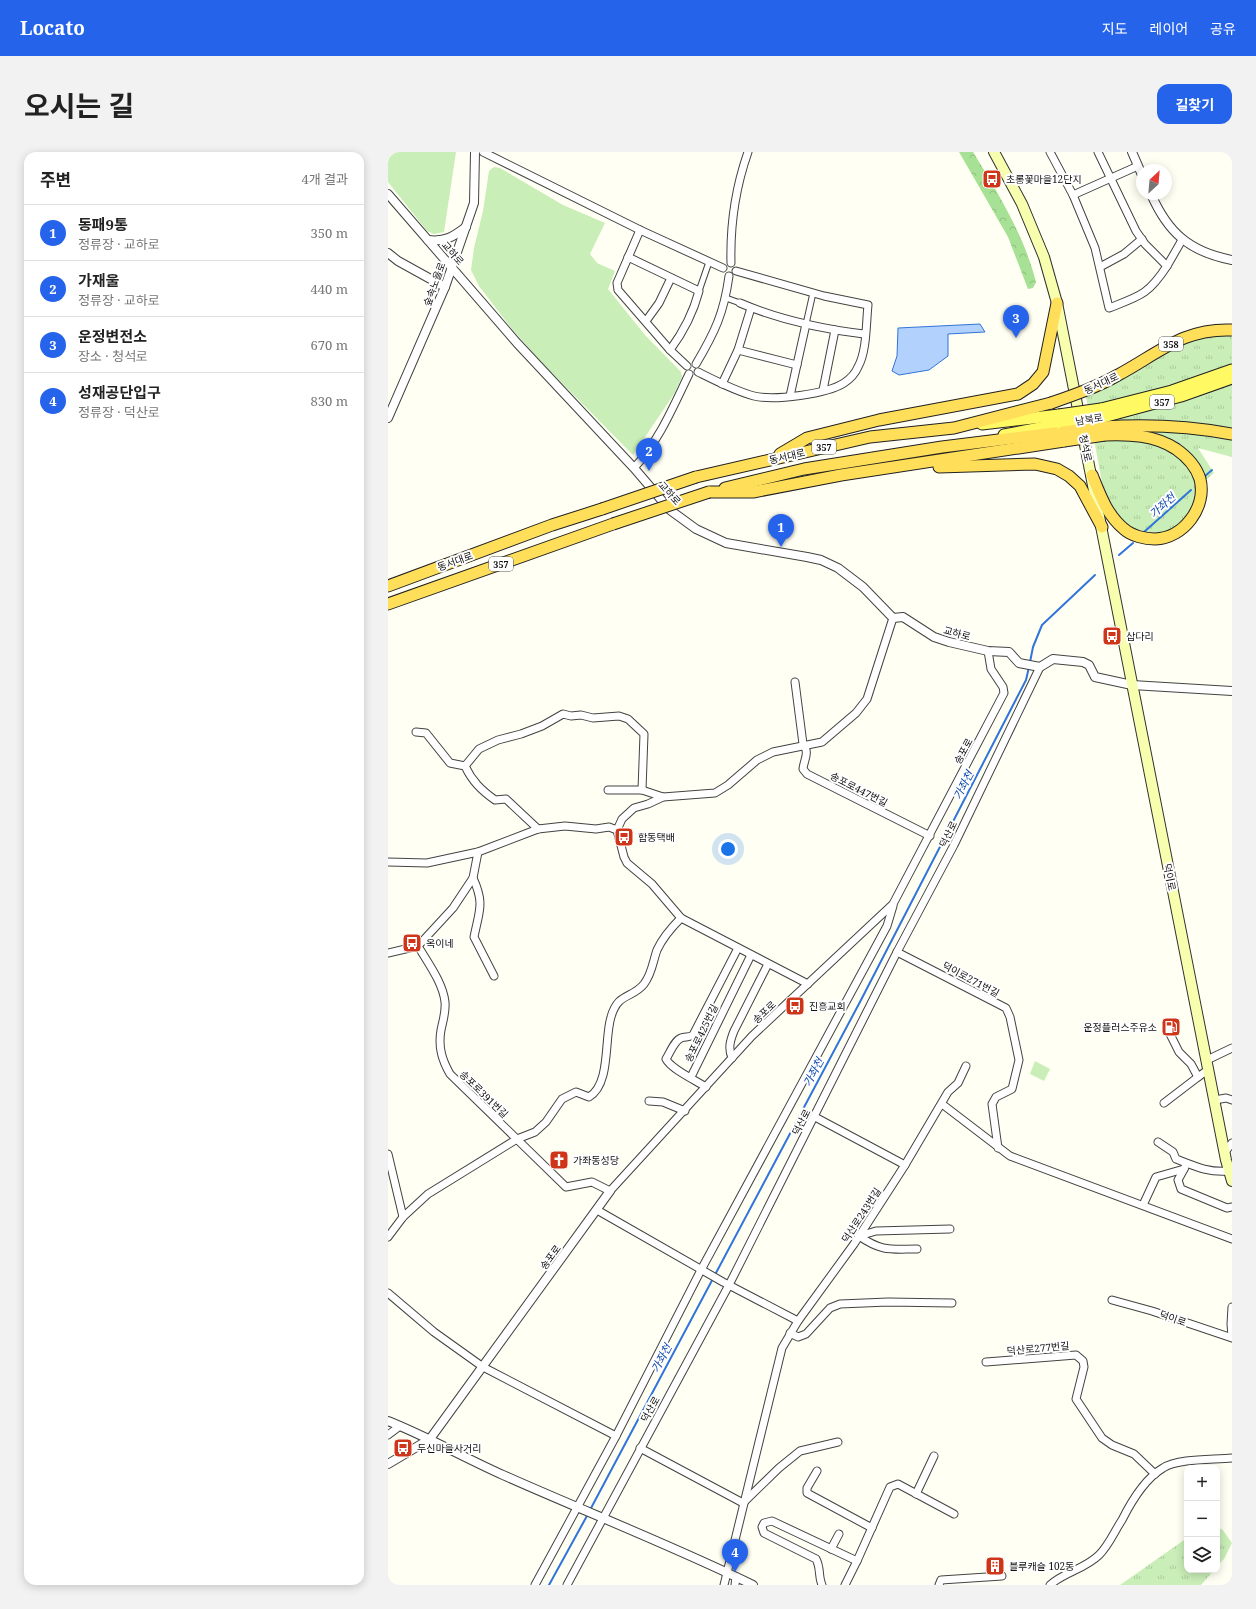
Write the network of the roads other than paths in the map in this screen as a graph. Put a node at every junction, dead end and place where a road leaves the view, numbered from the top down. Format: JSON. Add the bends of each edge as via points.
{"nodes":[{"id":1,"x":475,"y":152,"type":"edge"},
{"id":2,"x":483,"y":152,"type":"edge"},
{"id":3,"x":748,"y":152,"type":"edge"},
{"id":4,"x":994,"y":152,"type":"edge"},
{"id":5,"x":1050,"y":152,"type":"edge"},
{"id":6,"x":1098,"y":152,"type":"edge"},
{"id":7,"x":1132,"y":152,"type":"edge"},
{"id":8,"x":1137,"y":164,"type":"edge"},
{"id":9,"x":1136,"y":167,"type":"edge"},
{"id":10,"x":1112,"y":178,"type":"junction"},
{"id":11,"x":388,"y":194,"type":"edge"},
{"id":12,"x":1073,"y":195,"type":"junction"},
{"id":13,"x":1154,"y":200,"type":"edge"},
{"id":14,"x":466,"y":227,"type":"junction"},
{"id":15,"x":640,"y":230,"type":"junction"},
{"id":16,"x":1142,"y":239,"type":"junction"},
{"id":17,"x":428,"y":240,"type":"junction"},
{"id":18,"x":1182,"y":240,"type":"junction"},
{"id":19,"x":388,"y":253,"type":"edge"},
{"id":20,"x":628,"y":257,"type":"junction"},
{"id":21,"x":1232,"y":260,"type":"edge"},
{"id":22,"x":709,"y":262,"type":"junction"},
{"id":23,"x":731,"y":263,"type":"junction"},
{"id":24,"x":1167,"y":266,"type":"junction"},
{"id":25,"x":451,"y":267,"type":"junction"},
{"id":26,"x":1100,"y":267,"type":"junction"},
{"id":27,"x":723,"y":268,"type":"junction"},
{"id":28,"x":736,"y":271,"type":"junction"},
{"id":29,"x":729,"y":276,"type":"junction"},
{"id":30,"x":671,"y":278,"type":"junction"},
{"id":31,"x":445,"y":287,"type":"junction"},
{"id":32,"x":700,"y":291,"type":"junction"},
{"id":33,"x":813,"y":293,"type":"junction"},
{"id":34,"x":726,"y":298,"type":"junction"},
{"id":35,"x":740,"y":303,"type":"joint"},
{"id":36,"x":1057,"y":303,"type":"junction"},
{"id":37,"x":751,"y":308,"type":"junction"},
{"id":38,"x":646,"y":321,"type":"junction"},
{"id":39,"x":806,"y":324,"type":"junction"},
{"id":40,"x":835,"y":330,"type":"junction"},
{"id":41,"x":1232,"y":330,"type":"edge"},
{"id":42,"x":864,"y":334,"type":"junction"},
{"id":43,"x":670,"y":350,"type":"junction"},
{"id":44,"x":738,"y":350,"type":"junction"},
{"id":45,"x":696,"y":364,"type":"junction"},
{"id":46,"x":797,"y":365,"type":"junction"},
{"id":47,"x":687,"y":366,"type":"junction"},
{"id":48,"x":1232,"y":370,"type":"edge"},
{"id":49,"x":698,"y":372,"type":"junction"},
{"id":50,"x":689,"y":374,"type":"junction"},
{"id":51,"x":1232,"y":378,"type":"edge"},
{"id":52,"x":1218,"y":379,"type":"junction"},
{"id":53,"x":722,"y":384,"type":"junction"},
{"id":54,"x":823,"y":390,"type":"junction"},
{"id":55,"x":790,"y":396,"type":"junction"},
{"id":56,"x":388,"y":418,"type":"edge"},
{"id":57,"x":1103,"y":422,"type":"junction"},
{"id":58,"x":954,"y":428,"type":"junction"},
{"id":59,"x":1062,"y":428,"type":"junction"},
{"id":60,"x":1232,"y":434,"type":"edge"},
{"id":61,"x":770,"y":460,"type":"junction"},
{"id":62,"x":634,"y":468,"type":"junction"},
{"id":63,"x":886,"y":469,"type":"junction"},
{"id":64,"x":1092,"y":475,"type":"junction"},
{"id":65,"x":709,"y":492,"type":"junction"},
{"id":66,"x":1102,"y":526,"type":"junction"},
{"id":67,"x":388,"y":586,"type":"edge"},
{"id":68,"x":388,"y":604,"type":"edge"},
{"id":69,"x":893,"y":618,"type":"junction"},
{"id":70,"x":988,"y":651,"type":"junction"},
{"id":71,"x":1032,"y":666,"type":"junction"},
{"id":72,"x":795,"y":682,"type":"dead end"},
{"id":73,"x":1132,"y":685,"type":"junction"},
{"id":74,"x":1232,"y":692,"type":"edge"},
{"id":75,"x":416,"y":732,"type":"dead end"},
{"id":76,"x":804,"y":746,"type":"junction"},
{"id":77,"x":465,"y":766,"type":"junction"},
{"id":78,"x":608,"y":790,"type":"dead end"},
{"id":79,"x":642,"y":790,"type":"junction"},
{"id":80,"x":663,"y":797,"type":"junction"},
{"id":81,"x":538,"y":829,"type":"junction"},
{"id":82,"x":617,"y":830,"type":"junction"},
{"id":83,"x":930,"y":836,"type":"junction"},
{"id":84,"x":478,"y":852,"type":"junction"},
{"id":85,"x":388,"y":862,"type":"edge"},
{"id":86,"x":473,"y":878,"type":"junction"},
{"id":87,"x":894,"y":904,"type":"junction"},
{"id":88,"x":681,"y":918,"type":"junction"},
{"id":89,"x":418,"y":946,"type":"junction"},
{"id":90,"x":738,"y":948,"type":"junction"},
{"id":91,"x":897,"y":952,"type":"junction"},
{"id":92,"x":388,"y":953,"type":"edge"},
{"id":93,"x":751,"y":955,"type":"junction"},
{"id":94,"x":768,"y":964,"type":"junction"},
{"id":95,"x":494,"y":976,"type":"dead end"},
{"id":96,"x":808,"y":984,"type":"junction"},
{"id":97,"x":1168,"y":1030,"type":"dead end"},
{"id":98,"x":1232,"y":1048,"type":"edge"},
{"id":99,"x":732,"y":1058,"type":"junction"},
{"id":100,"x":1208,"y":1065,"type":"junction"},
{"id":101,"x":966,"y":1066,"type":"dead end"},
{"id":102,"x":691,"y":1077,"type":"junction"},
{"id":103,"x":1198,"y":1077,"type":"junction"},
{"id":104,"x":706,"y":1088,"type":"junction"},
{"id":105,"x":1215,"y":1100,"type":"junction"},
{"id":106,"x":1232,"y":1100,"type":"edge"},
{"id":107,"x":649,"y":1101,"type":"dead end"},
{"id":108,"x":1164,"y":1103,"type":"dead end"},
{"id":109,"x":942,"y":1104,"type":"junction"},
{"id":110,"x":685,"y":1111,"type":"junction"},
{"id":111,"x":815,"y":1117,"type":"junction"},
{"id":112,"x":517,"y":1139,"type":"junction"},
{"id":113,"x":1158,"y":1142,"type":"dead end"},
{"id":114,"x":1232,"y":1143,"type":"edge"},
{"id":115,"x":998,"y":1148,"type":"junction"},
{"id":116,"x":1225,"y":1152,"type":"junction"},
{"id":117,"x":388,"y":1154,"type":"edge"},
{"id":118,"x":906,"y":1164,"type":"junction"},
{"id":119,"x":1185,"y":1166,"type":"junction"},
{"id":120,"x":1229,"y":1170,"type":"junction"},
{"id":121,"x":1232,"y":1181,"type":"edge"},
{"id":122,"x":610,"y":1191,"type":"junction"},
{"id":123,"x":1143,"y":1204,"type":"junction"},
{"id":124,"x":1232,"y":1207,"type":"edge"},
{"id":125,"x":597,"y":1210,"type":"junction"},
{"id":126,"x":403,"y":1217,"type":"junction"},
{"id":127,"x":950,"y":1229,"type":"dead end"},
{"id":128,"x":859,"y":1236,"type":"junction"},
{"id":129,"x":388,"y":1237,"type":"edge"},
{"id":130,"x":1232,"y":1239,"type":"edge"},
{"id":131,"x":918,"y":1249,"type":"dead end"},
{"id":132,"x":703,"y":1270,"type":"junction"},
{"id":133,"x":726,"y":1284,"type":"junction"},
{"id":134,"x":388,"y":1293,"type":"edge"},
{"id":135,"x":1112,"y":1300,"type":"dead end"},
{"id":136,"x":952,"y":1303,"type":"dead end"},
{"id":137,"x":1232,"y":1307,"type":"edge"},
{"id":138,"x":798,"y":1321,"type":"junction"},
{"id":139,"x":790,"y":1333,"type":"junction"},
{"id":140,"x":1232,"y":1337,"type":"edge"},
{"id":141,"x":986,"y":1362,"type":"dead end"},
{"id":142,"x":483,"y":1367,"type":"junction"},
{"id":143,"x":388,"y":1421,"type":"edge"},
{"id":144,"x":400,"y":1426,"type":"junction"},
{"id":145,"x":388,"y":1435,"type":"edge"},
{"id":146,"x":616,"y":1436,"type":"junction"},
{"id":147,"x":430,"y":1439,"type":"junction"},
{"id":148,"x":838,"y":1442,"type":"dead end"},
{"id":149,"x":640,"y":1448,"type":"junction"},
{"id":150,"x":934,"y":1456,"type":"dead end"},
{"id":151,"x":1232,"y":1458,"type":"edge"},
{"id":152,"x":388,"y":1464,"type":"edge"},
{"id":153,"x":817,"y":1471,"type":"dead end"},
{"id":154,"x":1155,"y":1474,"type":"junction"},
{"id":155,"x":916,"y":1494,"type":"junction"},
{"id":156,"x":743,"y":1503,"type":"junction"},
{"id":157,"x":580,"y":1507,"type":"junction"},
{"id":158,"x":954,"y":1514,"type":"dead end"},
{"id":159,"x":602,"y":1517,"type":"junction"},
{"id":160,"x":872,"y":1528,"type":"junction"},
{"id":161,"x":794,"y":1531,"type":"junction"},
{"id":162,"x":839,"y":1534,"type":"dead end"},
{"id":163,"x":787,"y":1544,"type":"junction"},
{"id":164,"x":831,"y":1549,"type":"junction"},
{"id":165,"x":857,"y":1561,"type":"junction"},
{"id":166,"x":727,"y":1572,"type":"junction"},
{"id":167,"x":1002,"y":1576,"type":"dead end"},
{"id":168,"x":735,"y":1581,"type":"edge"},
{"id":169,"x":982,"y":1581,"type":"edge"},
{"id":170,"x":536,"y":1585,"type":"edge"},
{"id":171,"x":568,"y":1585,"type":"edge"},
{"id":172,"x":724,"y":1585,"type":"edge"},
{"id":173,"x":753,"y":1585,"type":"edge"},
{"id":174,"x":822,"y":1585,"type":"edge"},
{"id":175,"x":845,"y":1585,"type":"edge"},
{"id":176,"x":939,"y":1585,"type":"edge"},
{"id":177,"x":1050,"y":1585,"type":"edge"}],
"edges":[{"from":1,"to":14,"type":"street","name":"숲속노을로","via":[[474,203]]},
{"from":2,"to":15,"type":"street"},
{"from":3,"to":23,"type":"street","via":[[739,178],[734,206]]},
{"from":4,"to":36,"type":"main road","name":"청석로","via":[[1022,204],[1044,257]]},
{"from":5,"to":12,"type":"street"},
{"from":6,"to":10,"type":"street"},
{"from":7,"to":8,"type":"street"},
{"from":9,"to":10,"type":"street"},
{"from":10,"to":12,"type":"street"},
{"from":10,"to":16,"type":"street"},
{"from":11,"to":17,"type":"street","name":"교하로"},
{"from":12,"to":26,"type":"street"},
{"from":13,"to":18,"type":"street","via":[[1164,220]]},
{"from":14,"to":17,"type":"street","via":[[450,239],[439,242]]},
{"from":14,"to":25,"type":"street","name":"숲속노을로"},
{"from":15,"to":20,"type":"street"},
{"from":15,"to":22,"type":"street"},
{"from":16,"to":24,"type":"street"},
{"from":16,"to":26,"type":"street","via":[[1124,254]]},
{"from":17,"to":25,"type":"street","name":"교하로"},
{"from":18,"to":21,"type":"street","via":[[1216,257]]},
{"from":18,"to":24,"type":"street"},
{"from":19,"to":31,"type":"street"},
{"from":20,"to":30,"type":"street"},
{"from":20,"to":38,"type":"street","via":[[617,283],[618,290]]},
{"from":22,"to":27,"type":"street"},
{"from":22,"to":32,"type":"street"},
{"from":23,"to":27,"type":"street"},
{"from":23,"to":28,"type":"street"},
{"from":24,"to":26,"type":"street","via":[[1147,291],[1109,308]]},
{"from":25,"to":31,"type":"street","name":"숲속노을로"},
{"from":25,"to":62,"type":"street","name":"교하로","via":[[517,343]]},
{"from":27,"to":29,"type":"street","via":[[724,273]]},
{"from":28,"to":29,"type":"street"},
{"from":28,"to":33,"type":"street"},
{"from":29,"to":34,"type":"street"},
{"from":30,"to":32,"type":"street"},
{"from":30,"to":38,"type":"street","via":[[659,304]]},
{"from":31,"to":56,"type":"street","name":"숲속노을로"},
{"from":32,"to":43,"type":"street","via":[[693,314]]},
{"from":33,"to":39,"type":"street"},
{"from":33,"to":42,"type":"street","via":[[868,304]]},
{"from":34,"to":35,"type":"street"},
{"from":34,"to":45,"type":"street","via":[[720,321]]},
{"from":35,"to":37,"type":"street"},
{"from":36,"to":61,"type":"highway","via":[[1043,372],[1033,384],[1018,394],[879,420],[807,438]]},
{"from":36,"to":64,"type":"main road","name":"청석로"},
{"from":37,"to":39,"type":"street"},
{"from":37,"to":44,"type":"street"},
{"from":38,"to":43,"type":"street"},
{"from":39,"to":40,"type":"street"},
{"from":39,"to":46,"type":"street"},
{"from":40,"to":42,"type":"street"},
{"from":40,"to":54,"type":"street"},
{"from":41,"to":58,"type":"highway","name":"동서대로","number":"358","bridge":true,"via":[[1192,334],[1166,346],[1116,376],[1079,393]]},
{"from":42,"to":54,"type":"street","via":[[861,360],[852,377],[843,384]]},
{"from":43,"to":47,"type":"street"},
{"from":44,"to":46,"type":"street"},
{"from":44,"to":53,"type":"street"},
{"from":45,"to":47,"type":"street","via":[[691,363]]},
{"from":45,"to":49,"type":"street"},
{"from":46,"to":55,"type":"street"},
{"from":47,"to":50,"type":"street"},
{"from":48,"to":52,"type":"main road","name":"남북로","number":"357"},
{"from":49,"to":50,"type":"street","via":[[693,376]]},
{"from":49,"to":53,"type":"street"},
{"from":50,"to":62,"type":"street","via":[[657,440]]},
{"from":51,"to":52,"type":"main road","name":"남북로","number":"357"},
{"from":52,"to":57,"type":"main road","name":"남북로","number":"357","via":[[1172,391]]},
{"from":53,"to":55,"type":"street","via":[[756,396]]},
{"from":54,"to":55,"type":"street"},
{"from":57,"to":59,"type":"highway","name":"동서대로","bridge":true},
{"from":57,"to":59,"type":"main road","name":"남북로","number":"357","bridge":true},
{"from":57,"to":60,"type":"highway","name":"동서대로","via":[[1191,428]]},
{"from":57,"to":64,"type":"highway","via":[[1123,434],[1153,439],[1179,452],[1191,462],[1200,480],[1200,499],[1192,519],[1183,528],[1162,539],[1149,539],[1125,530],[1114,519]]},
{"from":58,"to":59,"type":"main road","name":"남북로","number":"357"},
{"from":58,"to":61,"type":"highway","name":"동서대로","number":"357","via":[[870,437]]},
{"from":59,"to":63,"type":"highway"},
{"from":59,"to":65,"type":"highway","name":"동서대로","number":"357","via":[[804,469]]},
{"from":61,"to":67,"type":"highway","name":"동서대로","number":"357","bridge":true,"via":[[696,477],[552,525]]},
{"from":62,"to":69,"type":"street","name":"교하로","via":[[670,510],[696,530],[726,543],[821,560],[848,574]]},
{"from":63,"to":65,"type":"highway","via":[[753,492]]},
{"from":63,"to":66,"type":"highway","via":[[1035,464],[1057,469],[1080,486]]},
{"from":64,"to":66,"type":"main road","name":"청석로"},
{"from":65,"to":68,"type":"highway","name":"동서대로","number":"357","bridge":true},
{"from":66,"to":73,"type":"main road","name":"청석로"},
{"from":69,"to":70,"type":"street","name":"교하로","via":[[902,616],[934,637]]},
{"from":69,"to":76,"type":"street","via":[[867,699],[856,713],[822,742]]},
{"from":70,"to":71,"type":"street","name":"교하로","via":[[1009,652],[1019,662]]},
{"from":70,"to":83,"type":"street","name":"송포로","via":[[992,669],[1004,693]]},
{"from":71,"to":73,"type":"street","via":[[1053,659],[1083,662],[1089,665],[1095,676]]},
{"from":71,"to":91,"type":"street","name":"덕산로","via":[[954,845]]},
{"from":72,"to":76,"type":"street","name":"송포로447번길"},
{"from":73,"to":74,"type":"street"},
{"from":73,"to":100,"type":"main road","name":"덕이로"},
{"from":75,"to":77,"type":"street","via":[[426,733],[450,764]]},
{"from":76,"to":80,"type":"street","via":[[773,752],[757,760],[715,793]]},
{"from":76,"to":83,"type":"street","name":"송포로447번길","via":[[807,749],[807,756],[803,769],[807,774]]},
{"from":77,"to":79,"type":"street","via":[[479,749],[542,726],[563,714],[593,718],[619,716],[628,718],[644,734]]},
{"from":77,"to":81,"type":"street","via":[[480,789],[495,800],[506,799]]},
{"from":78,"to":79,"type":"street"},
{"from":79,"to":80,"type":"street"},
{"from":80,"to":82,"type":"street","via":[[634,808],[622,819]]},
{"from":81,"to":82,"type":"street","via":[[565,826],[596,829],[609,827]]},
{"from":81,"to":84,"type":"street"},
{"from":82,"to":88,"type":"street","via":[[628,863],[652,884]]},
{"from":83,"to":87,"type":"street","name":"송포로"},
{"from":84,"to":85,"type":"street","via":[[427,863]]},
{"from":84,"to":86,"type":"street"},
{"from":86,"to":89,"type":"street","via":[[452,908]]},
{"from":86,"to":95,"type":"street","via":[[480,894],[481,909],[474,937]]},
{"from":87,"to":96,"type":"street","name":"송포로"},
{"from":87,"to":132,"type":"street","name":"덕산로","via":[[887,926]]},
{"from":88,"to":90,"type":"street"},
{"from":88,"to":112,"type":"street","via":[[669,930],[657,950],[651,972],[644,984],[636,992],[623,996],[615,1005],[608,1028],[604,1073],[595,1093],[589,1097],[576,1092],[562,1099],[546,1122],[535,1132]]},
{"from":89,"to":92,"type":"street"},
{"from":89,"to":112,"type":"street","name":"송포로391번길","via":[[439,984],[445,1001],[440,1048],[450,1074]]},
{"from":90,"to":93,"type":"street"},
{"from":90,"to":102,"type":"street","name":"송포로425번길","via":[[693,1035],[677,1040],[666,1059],[669,1066]]},
{"from":91,"to":111,"type":"street","name":"덕산로"},
{"from":91,"to":115,"type":"street","name":"덕이로271번길","via":[[1006,1008],[1019,1060],[1012,1089],[996,1097],[992,1104]]},
{"from":93,"to":94,"type":"street"},
{"from":93,"to":102,"type":"street","name":"송포로425번길"},
{"from":94,"to":96,"type":"street"},
{"from":94,"to":99,"type":"street","via":[[734,1031],[730,1043]]},
{"from":96,"to":99,"type":"street","name":"송포로"},
{"from":97,"to":103,"type":"street","via":[[1179,1052],[1191,1064]]},
{"from":98,"to":100,"type":"street"},
{"from":99,"to":104,"type":"street","name":"송포로"},
{"from":100,"to":103,"type":"street"},
{"from":100,"to":105,"type":"main road","name":"덕이로"},
{"from":101,"to":109,"type":"street","name":"덕산로243번길","via":[[958,1083],[948,1092]]},
{"from":102,"to":104,"type":"street"},
{"from":103,"to":108,"type":"street"},
{"from":104,"to":110,"type":"street","name":"송포로"},
{"from":105,"to":106,"type":"street"},
{"from":105,"to":116,"type":"main road","name":"덕이로"},
{"from":107,"to":110,"type":"street","via":[[663,1102]]},
{"from":109,"to":115,"type":"street"},
{"from":109,"to":118,"type":"street","name":"덕산로243번길"},
{"from":110,"to":122,"type":"street","name":"송포로"},
{"from":111,"to":118,"type":"street"},
{"from":111,"to":133,"type":"street","name":"덕산로"},
{"from":112,"to":122,"type":"street","name":"송포로391번길","via":[[566,1187],[592,1182]]},
{"from":112,"to":126,"type":"street","via":[[428,1194]]},
{"from":113,"to":119,"type":"street","via":[[1173,1152],[1176,1159]]},
{"from":114,"to":116,"type":"street"},
{"from":115,"to":123,"type":"street","via":[[1010,1156]]},
{"from":116,"to":120,"type":"main road","name":"덕이로"},
{"from":117,"to":126,"type":"street"},
{"from":118,"to":128,"type":"street","name":"덕산로243번길"},
{"from":119,"to":120,"type":"street","via":[[1219,1172]]},
{"from":119,"to":123,"type":"street","via":[[1156,1177]]},
{"from":119,"to":124,"type":"street","via":[[1178,1180],[1181,1189],[1227,1208]]},
{"from":120,"to":121,"type":"main road","name":"덕이로"},
{"from":122,"to":125,"type":"street","name":"송포로"},
{"from":123,"to":130,"type":"street"},
{"from":125,"to":132,"type":"street"},
{"from":125,"to":142,"type":"street","name":"송포로"},
{"from":126,"to":129,"type":"street"},
{"from":127,"to":128,"type":"street","via":[[876,1231]]},
{"from":128,"to":131,"type":"street","via":[[873,1246],[884,1249]]},
{"from":128,"to":138,"type":"street","name":"덕산로243번길"},
{"from":132,"to":133,"type":"street"},
{"from":132,"to":146,"type":"street","name":"덕산로"},
{"from":133,"to":138,"type":"street"},
{"from":133,"to":149,"type":"street","name":"덕산로"},
{"from":134,"to":142,"type":"street","via":[[434,1332]]},
{"from":135,"to":140,"type":"street","name":"덕이로"},
{"from":136,"to":139,"type":"street","via":[[840,1304],[830,1308],[806,1334],[798,1337]]},
{"from":137,"to":140,"type":"street","name":"덕이로"},
{"from":138,"to":139,"type":"street","name":"덕산로243번길"},
{"from":139,"to":156,"type":"street","name":"덕산로243번길","via":[[778,1358]]},
{"from":141,"to":154,"type":"street","name":"덕산로277번길","via":[[1076,1355],[1083,1361],[1084,1368],[1076,1399],[1082,1410],[1102,1438],[1134,1454]]},
{"from":142,"to":146,"type":"street"},
{"from":142,"to":147,"type":"street","name":"송포로"},
{"from":143,"to":144,"type":"street"},
{"from":144,"to":145,"type":"street"},
{"from":144,"to":147,"type":"street"},
{"from":146,"to":157,"type":"street","name":"덕산로"},
{"from":147,"to":152,"type":"street","name":"송포로"},
{"from":147,"to":157,"type":"street","via":[[503,1475]]},
{"from":148,"to":156,"type":"street","via":[[800,1451]]},
{"from":149,"to":156,"type":"street"},
{"from":149,"to":159,"type":"street","name":"덕산로"},
{"from":150,"to":155,"type":"street"},
{"from":151,"to":154,"type":"street","via":[[1174,1463]]},
{"from":153,"to":160,"type":"street","via":[[806,1488],[807,1493]]},
{"from":154,"to":177,"type":"street","via":[[1098,1556]]},
{"from":155,"to":158,"type":"street"},
{"from":155,"to":160,"type":"street","via":[[898,1484],[890,1487]]},
{"from":156,"to":166,"type":"street","name":"덕산로243번길"},
{"from":157,"to":159,"type":"street"},
{"from":157,"to":170,"type":"street","name":"덕산로"},
{"from":159,"to":166,"type":"street"},
{"from":159,"to":171,"type":"street","name":"덕산로"},
{"from":160,"to":165,"type":"street"},
{"from":161,"to":163,"type":"street"},
{"from":161,"to":163,"type":"street","via":[[772,1521],[764,1523],[764,1533]]},
{"from":161,"to":164,"type":"street"},
{"from":162,"to":164,"type":"street"},
{"from":163,"to":174,"type":"street","via":[[816,1558]]},
{"from":164,"to":165,"type":"street"},
{"from":165,"to":175,"type":"street"},
{"from":166,"to":168,"type":"street"},
{"from":166,"to":172,"type":"street","name":"덕산로243번길"},
{"from":167,"to":169,"type":"street"},
{"from":168,"to":173,"type":"street"},
{"from":169,"to":176,"type":"street","via":[[941,1580]]}]}
